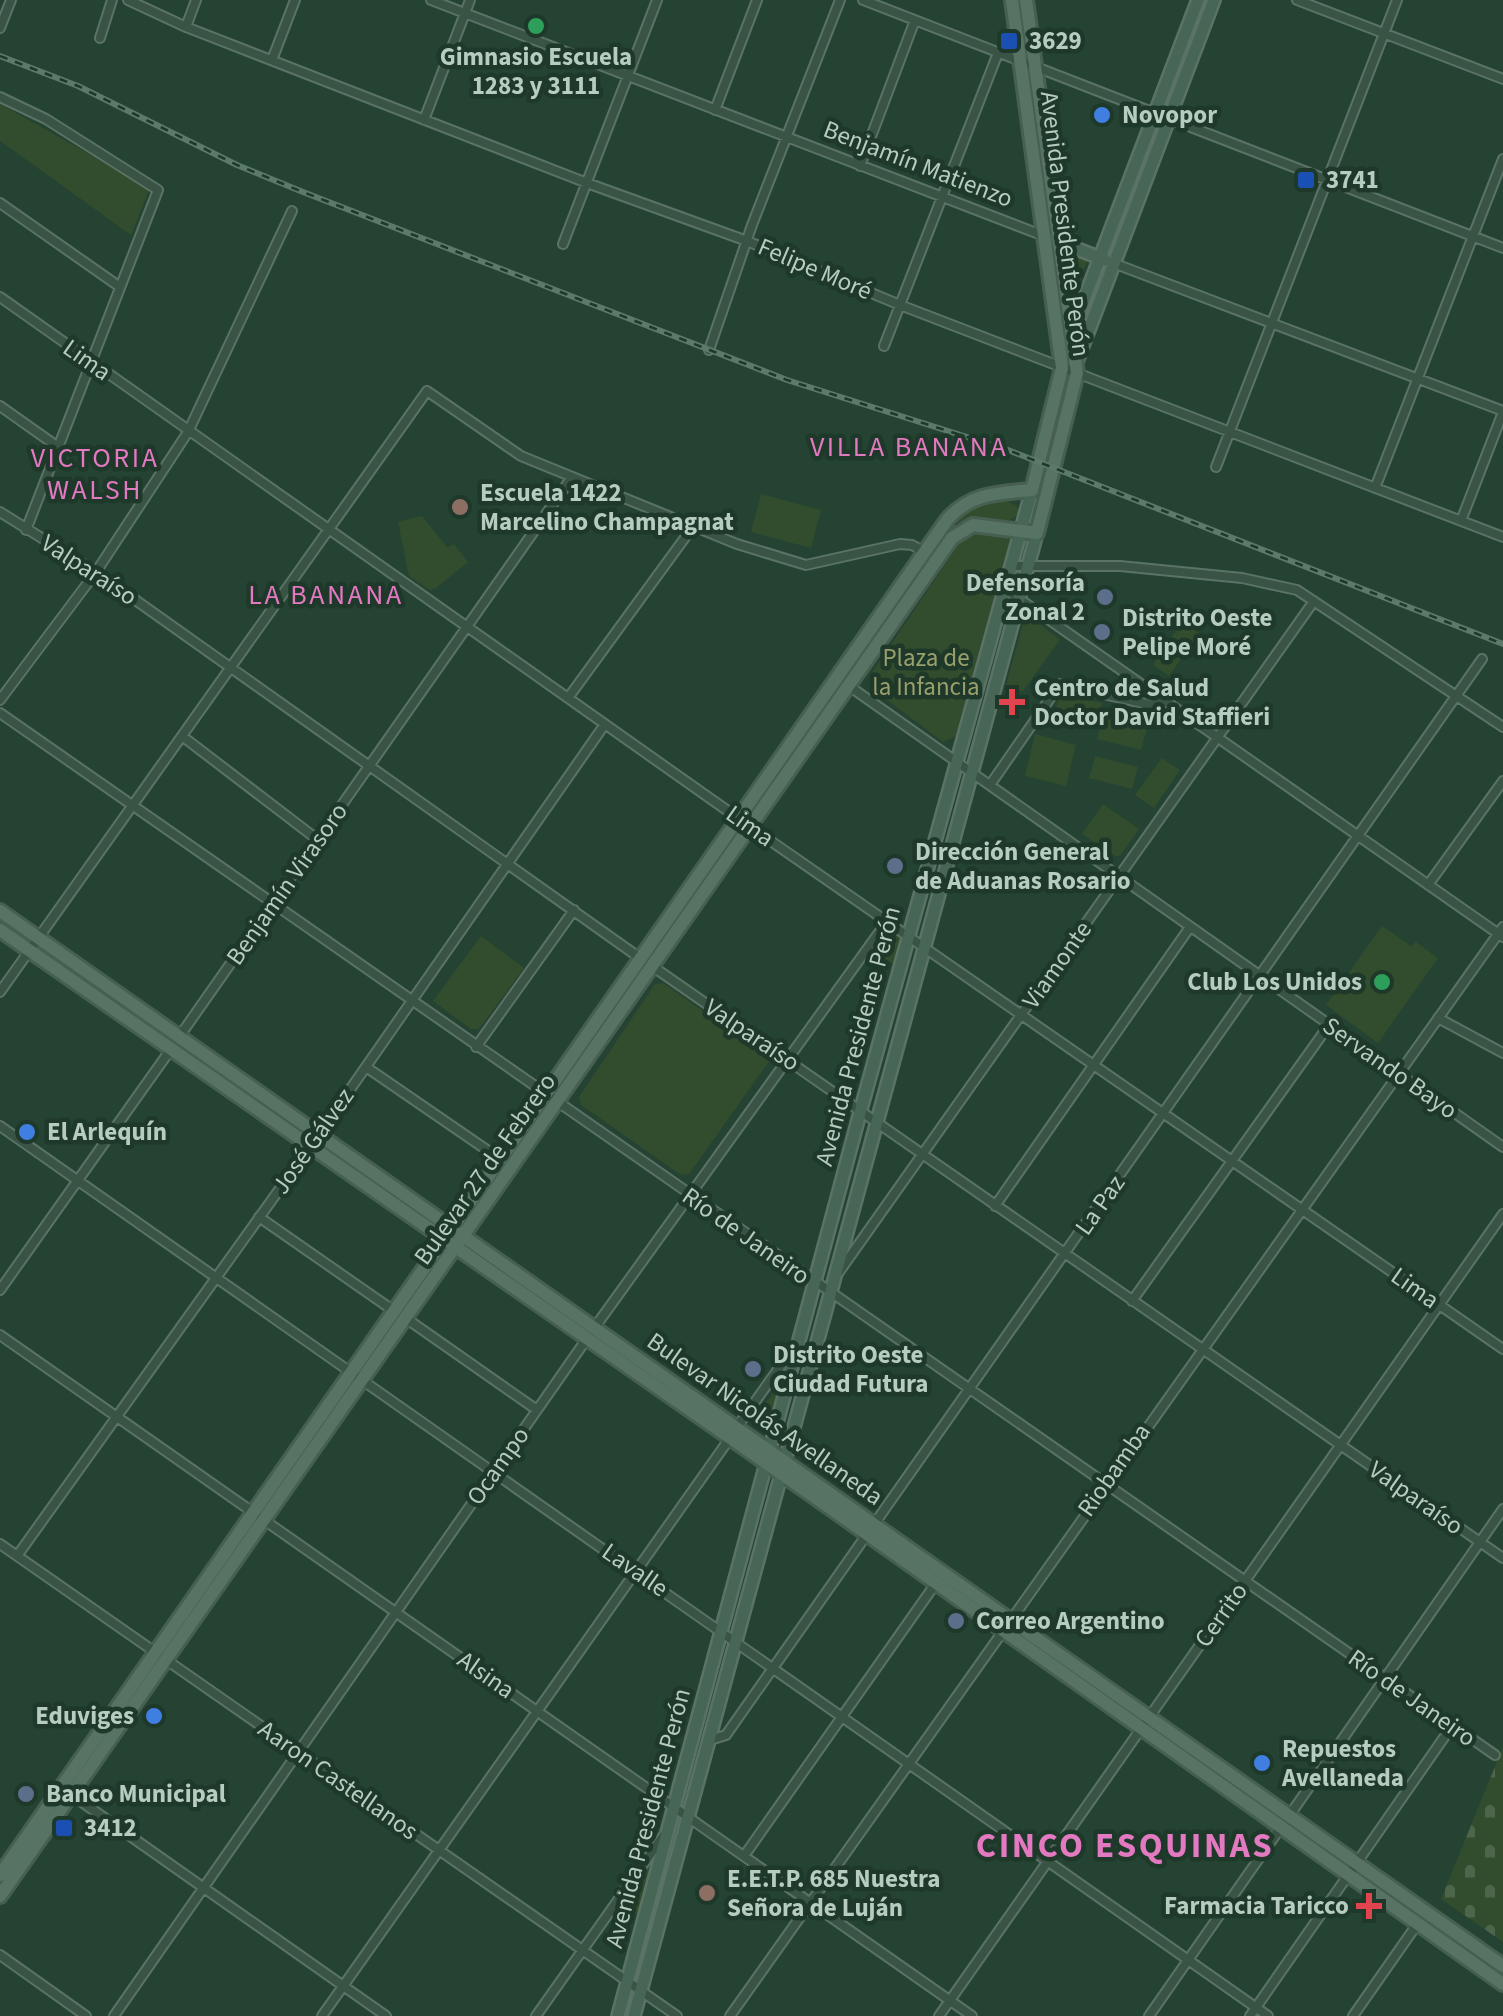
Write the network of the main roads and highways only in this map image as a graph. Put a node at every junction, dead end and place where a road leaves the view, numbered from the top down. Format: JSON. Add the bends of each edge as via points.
{"nodes":[{"id":1,"x":1012,"y":0,"type":"edge"},
{"id":2,"x":1026,"y":0,"type":"edge"},
{"id":3,"x":1198,"y":0,"type":"edge"},
{"id":4,"x":1214,"y":0,"type":"edge"},
{"id":5,"x":1044,"y":236,"type":"junction"},
{"id":6,"x":1060,"y":242,"type":"junction"},
{"id":7,"x":1099,"y":258,"type":"junction"},
{"id":8,"x":1114,"y":263,"type":"junction"},
{"id":9,"x":1072,"y":330,"type":"junction"},
{"id":10,"x":1069,"y":366,"type":"junction"},
{"id":11,"x":1032,"y":490,"type":"junction"},
{"id":12,"x":1020,"y":530,"type":"junction"},
{"id":13,"x":1036,"y":534,"type":"junction"},
{"id":14,"x":0,"y":911,"type":"edge"},
{"id":15,"x":0,"y":930,"type":"edge"},
{"id":16,"x":315,"y":1139,"type":"junction"},
{"id":17,"x":449,"y":1233,"type":"junction"},
{"id":18,"x":461,"y":1242,"type":"junction"},
{"id":19,"x":400,"y":1315,"type":"junction"},
{"id":20,"x":769,"y":1457,"type":"junction"},
{"id":21,"x":783,"y":1467,"type":"junction"},
{"id":22,"x":871,"y":1529,"type":"junction"},
{"id":23,"x":1007,"y":1624,"type":"junction"},
{"id":24,"x":66,"y":1791,"type":"junction"},
{"id":25,"x":1353,"y":1868,"type":"junction"},
{"id":26,"x":0,"y":1875,"type":"edge"},
{"id":27,"x":0,"y":1896,"type":"edge"},
{"id":28,"x":1503,"y":1966,"type":"edge"},
{"id":29,"x":1503,"y":1984,"type":"edge"},
{"id":30,"x":618,"y":2016,"type":"edge"},
{"id":31,"x":634,"y":2016,"type":"edge"}],
"edges":[{"from":1,"to":5,"type":"main road","name":"Avenida Presidente Perón"},
{"from":2,"to":6,"type":"main road","name":"Avenida Presidente Perón"},
{"from":3,"to":7,"type":"main road"},
{"from":4,"to":8,"type":"main road"},
{"from":5,"to":6,"type":"main road","name":"Benjamín Matienzo"},
{"from":5,"to":10,"type":"main road","name":"Avenida Presidente Perón"},
{"from":6,"to":7,"type":"main road","name":"Benjamín Matienzo"},
{"from":6,"to":9,"type":"main road","name":"Avenida Presidente Perón"},
{"from":7,"to":8,"type":"main road","name":"Benjamín Matienzo"},
{"from":7,"to":9,"type":"main road"},
{"from":8,"to":10,"type":"main road"},
{"from":9,"to":10,"type":"main road","name":"Avenida Presidente Perón"},
{"from":10,"to":11,"type":"main road","name":"Avenida Presidente Perón"},
{"from":10,"to":13,"type":"main road","name":"Avenida Presidente Perón"},
{"from":11,"to":12,"type":"main road","name":"Avenida Presidente Perón"},
{"from":11,"to":17,"type":"main road","name":"Bulevar 27 de Febrero","via":[[976,496],[958,507]]},
{"from":12,"to":13,"type":"main road","name":"Bulevar 27 de Febrero"},
{"from":12,"to":18,"type":"main road","name":"Bulevar 27 de Febrero","via":[[987,524],[962,530]]},
{"from":12,"to":20,"type":"main road","name":"Avenida Presidente Perón"},
{"from":13,"to":21,"type":"main road","name":"Avenida Presidente Perón"},
{"from":14,"to":16,"type":"main road","name":"Bulevar Nicolás Avellaneda"},
{"from":15,"to":16,"type":"main road","name":"Bulevar Nicolás Avellaneda"},
{"from":16,"to":17,"type":"main road","name":"Bulevar Nicolás Avellaneda"},
{"from":17,"to":18,"type":"main road","name":"Bulevar Nicolás Avellaneda"},
{"from":17,"to":19,"type":"main road","name":"Bulevar 27 de Febrero"},
{"from":18,"to":19,"type":"main road","name":"Bulevar 27 de Febrero"},
{"from":18,"to":20,"type":"main road","name":"Bulevar Nicolás Avellaneda"},
{"from":19,"to":24,"type":"main road","name":"Bulevar 27 de Febrero"},
{"from":20,"to":21,"type":"main road","name":"Bulevar Nicolás Avellaneda"},
{"from":20,"to":30,"type":"main road","name":"Avenida Presidente Perón"},
{"from":21,"to":22,"type":"main road","name":"Bulevar Nicolás Avellaneda"},
{"from":21,"to":31,"type":"main road","name":"Avenida Presidente Perón"},
{"from":22,"to":23,"type":"main road","name":"Bulevar Nicolás Avellaneda"},
{"from":22,"to":23,"type":"main road","name":"Bulevar Nicolás Avellaneda","via":[[936,1583]]},
{"from":23,"to":25,"type":"main road","name":"Bulevar Nicolás Avellaneda"},
{"from":24,"to":26,"type":"main road","name":"Bulevar 27 de Febrero"},
{"from":24,"to":27,"type":"main road","name":"Bulevar 27 de Febrero"},
{"from":25,"to":28,"type":"main road","name":"Bulevar Nicolás Avellaneda"},
{"from":25,"to":29,"type":"main road","name":"Bulevar Nicolás Avellaneda"}]}
